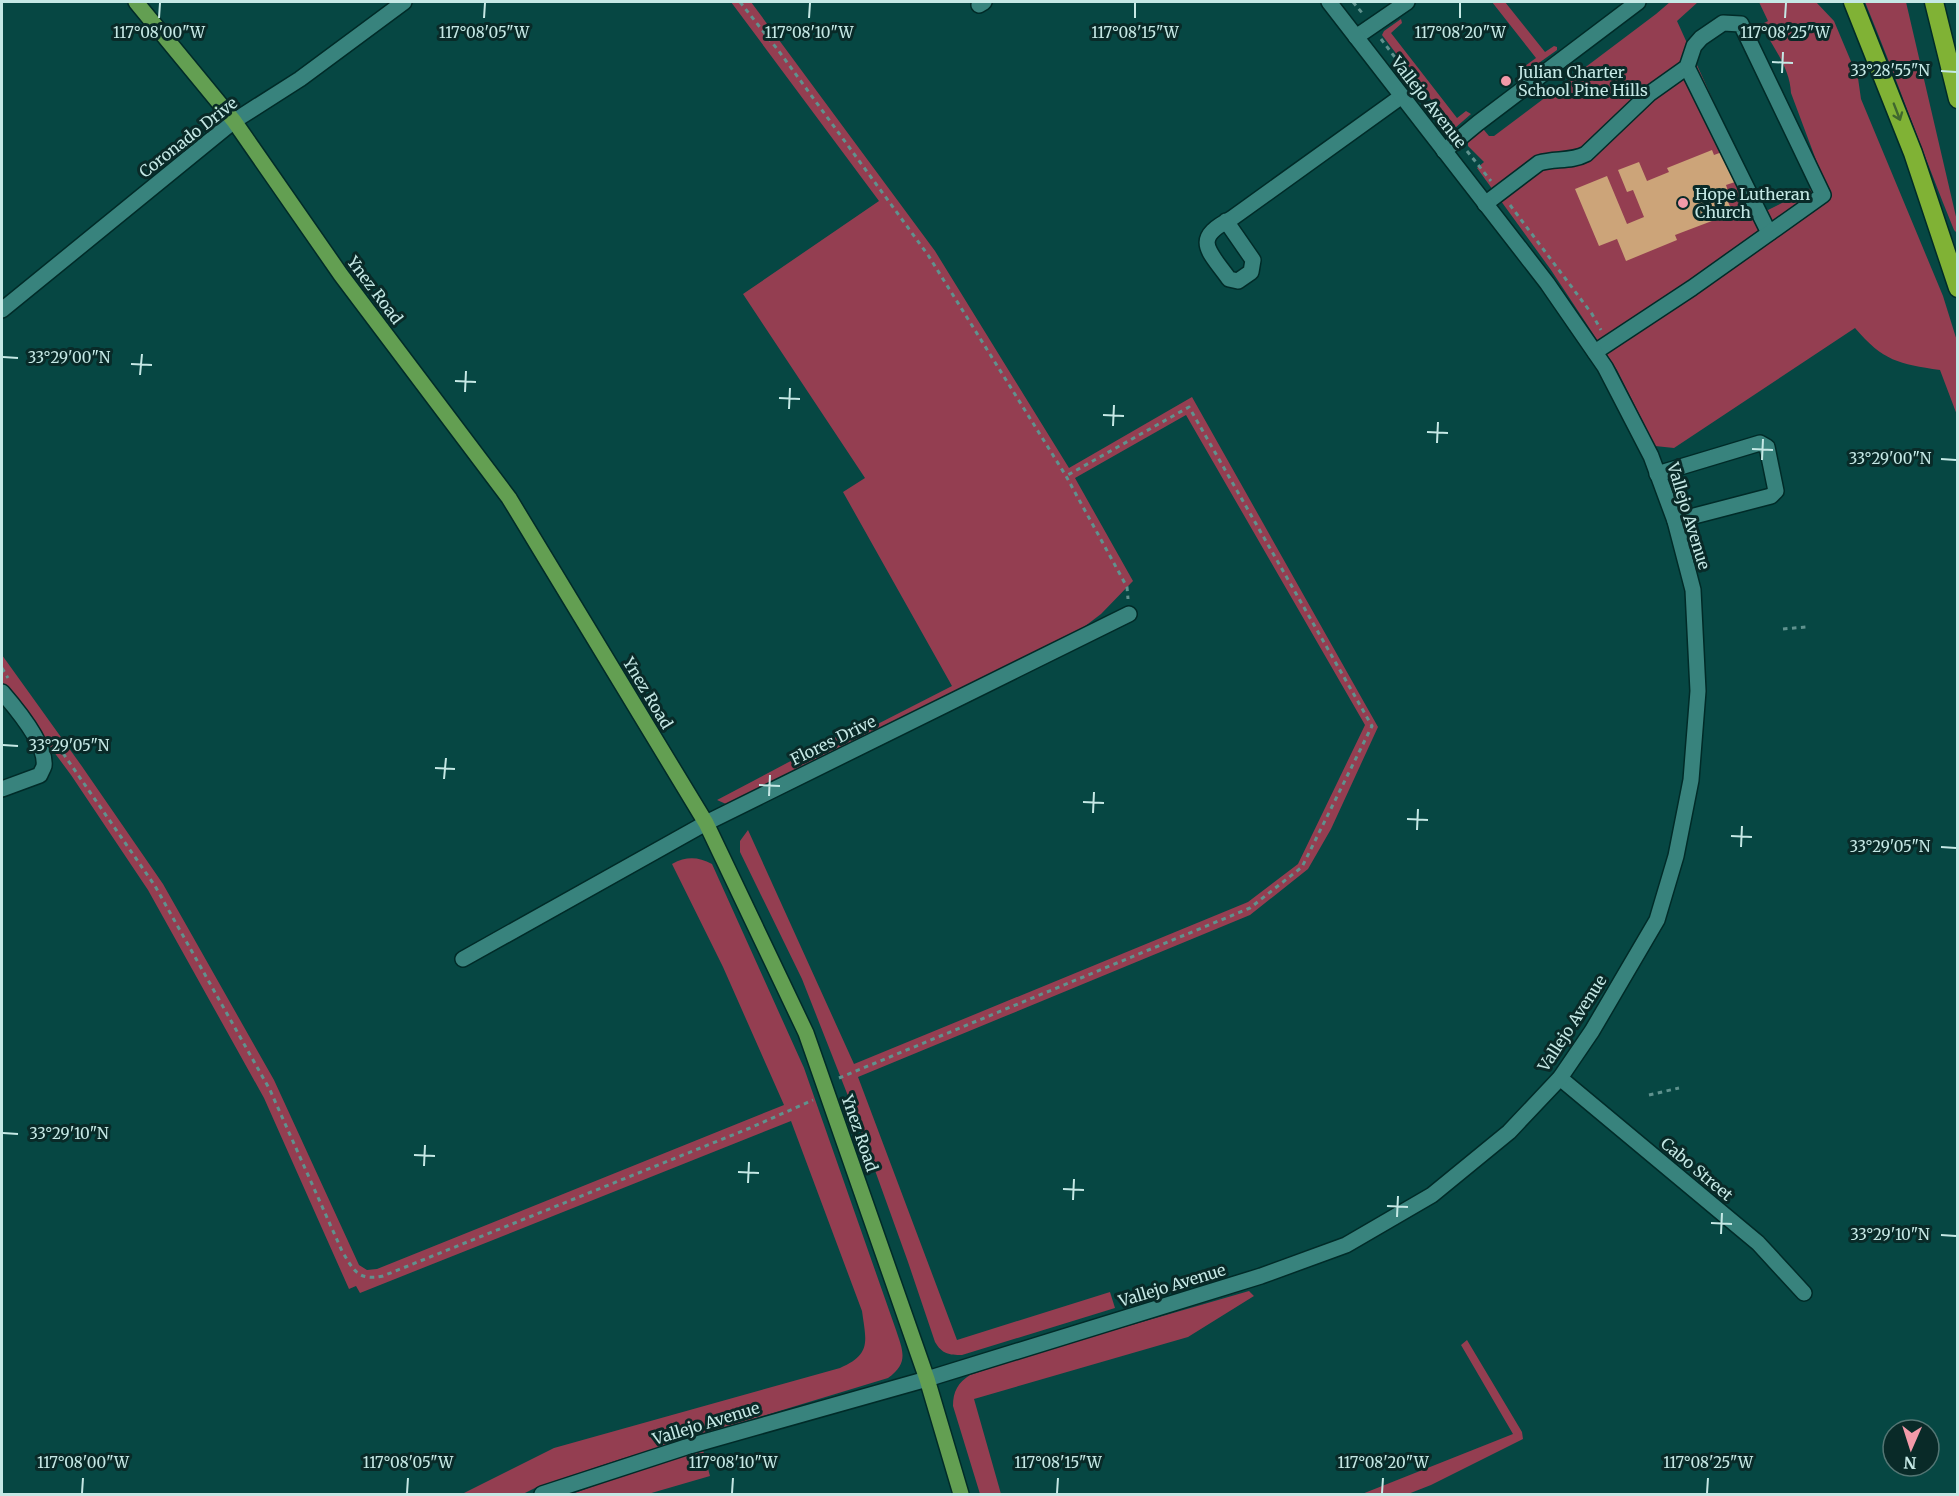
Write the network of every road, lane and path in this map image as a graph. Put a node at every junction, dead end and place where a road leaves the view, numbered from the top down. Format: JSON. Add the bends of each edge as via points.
{"nodes":[{"id":1,"x":136,"y":2,"type":"edge"},
{"id":2,"x":404,"y":2,"type":"edge"},
{"id":3,"x":740,"y":2,"type":"edge"},
{"id":4,"x":1329,"y":2,"type":"edge"},
{"id":5,"x":1353,"y":2,"type":"edge"},
{"id":6,"x":1407,"y":2,"type":"edge"},
{"id":7,"x":1638,"y":2,"type":"edge"},
{"id":8,"x":1853,"y":2,"type":"edge"},
{"id":9,"x":1934,"y":2,"type":"edge"},
{"id":10,"x":1372,"y":27,"type":"junction"},
{"id":11,"x":1356,"y":37,"type":"junction"},
{"id":12,"x":1687,"y":67,"type":"junction"},
{"id":13,"x":1402,"y":96,"type":"junction"},
{"id":14,"x":1958,"y":99,"type":"edge"},
{"id":15,"x":234,"y":121,"type":"junction"},
{"id":16,"x":1457,"y":141,"type":"junction"},
{"id":17,"x":1444,"y":151,"type":"junction"},
{"id":18,"x":1500,"y":193,"type":"junction"},
{"id":19,"x":1485,"y":204,"type":"junction"},
{"id":20,"x":1226,"y":221,"type":"dead end"},
{"id":21,"x":1769,"y":233,"type":"junction"},
{"id":22,"x":1958,"y":288,"type":"edge"},
{"id":23,"x":2,"y":310,"type":"edge"},
{"id":24,"x":1600,"y":348,"type":"junction"},
{"id":25,"x":1657,"y":474,"type":"junction"},
{"id":26,"x":1675,"y":521,"type":"junction"},
{"id":27,"x":1129,"y":614,"type":"joint"},
{"id":28,"x":1806,"y":627,"type":"dead end"},
{"id":29,"x":1783,"y":629,"type":"dead end"},
{"id":30,"x":2,"y":692,"type":"edge"},
{"id":31,"x":2,"y":789,"type":"edge"},
{"id":32,"x":706,"y":823,"type":"junction"},
{"id":33,"x":463,"y":959,"type":"dead end"},
{"id":34,"x":1560,"y":1078,"type":"junction"},
{"id":35,"x":1679,"y":1088,"type":"dead end"},
{"id":36,"x":1649,"y":1095,"type":"dead end"},
{"id":37,"x":1804,"y":1293,"type":"dead end"},
{"id":38,"x":927,"y":1378,"type":"junction"},
{"id":39,"x":542,"y":1494,"type":"edge"},
{"id":40,"x":961,"y":1494,"type":"edge"}],
"edges":[{"from":1,"to":15,"type":"main road","name":"Ynez Road"},
{"from":2,"to":15,"type":"street","name":"Coronado Drive","via":[[300,79]]},
{"from":3,"to":27,"type":"path","via":[[928,255],[1066,476],[1127,587]]},
{"from":4,"to":11,"type":"street","name":"Vallejo Avenue"},
{"from":5,"to":10,"type":"path"},
{"from":6,"to":10,"type":"street"},
{"from":7,"to":16,"type":"street"},
{"from":8,"to":22,"type":"highway","one_way":true,"via":[[1913,153]]},
{"from":9,"to":14,"type":"highway"},
{"from":10,"to":11,"type":"street"},
{"from":10,"to":16,"type":"path"},
{"from":11,"to":13,"type":"street","name":"Vallejo Avenue"},
{"from":12,"to":18,"type":"street","via":[[1648,94],[1586,154],[1575,160],[1539,163]]},
{"from":12,"to":21,"type":"street"},
{"from":12,"to":21,"type":"street","via":[[1701,38],[1724,23],[1741,24],[1823,195]]},
{"from":13,"to":17,"type":"street","name":"Vallejo Avenue"},
{"from":13,"to":20,"type":"street"},
{"from":15,"to":23,"type":"street","name":"Coronado Drive"},
{"from":15,"to":32,"type":"main road","name":"Ynez Road","via":[[341,275],[508,498]]},
{"from":16,"to":17,"type":"street"},
{"from":16,"to":18,"type":"path"},
{"from":17,"to":19,"type":"street","name":"Vallejo Avenue"},
{"from":18,"to":19,"type":"street"},
{"from":18,"to":24,"type":"path","via":[[1592,314],[1600,327]]},
{"from":19,"to":24,"type":"street","name":"Vallejo Avenue"},
{"from":21,"to":24,"type":"street"},
{"from":24,"to":25,"type":"street","name":"Vallejo Avenue"},
{"from":25,"to":26,"type":"street","name":"Vallejo Avenue"},
{"from":25,"to":26,"type":"street","via":[[1760,443],[1767,447],[1776,491],[1771,496]]},
{"from":26,"to":34,"type":"street","name":"Vallejo Avenue","via":[[1693,590],[1698,691],[1691,780],[1676,856],[1657,920]]},
{"from":27,"to":32,"type":"street","name":"Flores Drive"},
{"from":28,"to":29,"type":"path"},
{"from":30,"to":31,"type":"street","via":[[40,745],[44,765],[40,775]]},
{"from":32,"to":33,"type":"street","name":"Flores Drive"},
{"from":32,"to":38,"type":"main road","name":"Ynez Road","via":[[806,1033]]},
{"from":34,"to":37,"type":"street","name":"Cabo Street","via":[[1758,1243]]},
{"from":34,"to":38,"type":"street","name":"Vallejo Avenue","via":[[1509,1132],[1432,1196],[1346,1245],[1261,1276]]},
{"from":35,"to":36,"type":"path"},
{"from":38,"to":39,"type":"street","name":"Vallejo Avenue"},
{"from":38,"to":40,"type":"main road","name":"Ynez Road"}]}
